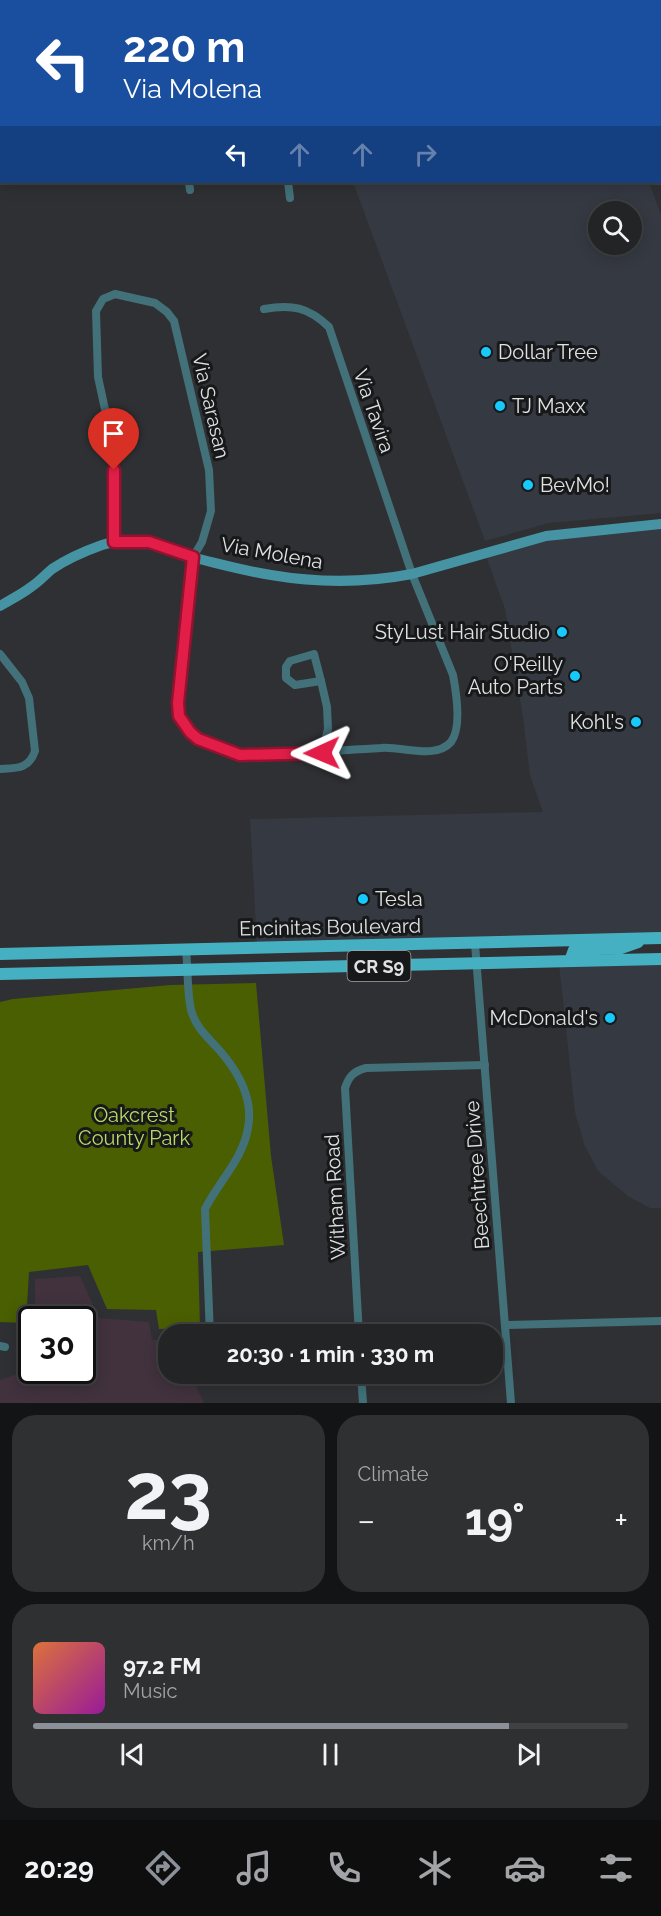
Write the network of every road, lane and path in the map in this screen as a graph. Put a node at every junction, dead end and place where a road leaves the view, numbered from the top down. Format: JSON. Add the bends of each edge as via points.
{"nodes":[{"id":1,"x":288,"y":183,"type":"edge"},
{"id":2,"x":290,"y":198,"type":"dead end"},
{"id":3,"x":264,"y":309,"type":"dead end"},
{"id":4,"x":661,"y":524,"type":"edge"},
{"id":5,"x":114,"y":542,"type":"junction"},
{"id":6,"x":193,"y":557,"type":"junction"},
{"id":7,"x":412,"y":574,"type":"junction"},
{"id":8,"x":0,"y":606,"type":"edge"},
{"id":9,"x":0,"y":654,"type":"edge"},
{"id":10,"x":321,"y":681,"type":"junction"},
{"id":11,"x":322,"y":753,"type":"junction"},
{"id":12,"x":0,"y":768,"type":"edge"},
{"id":13,"x":661,"y":938,"type":"edge"},
{"id":14,"x":645,"y":939,"type":"junction"},
{"id":15,"x":475,"y":944,"type":"junction"},
{"id":16,"x":186,"y":950,"type":"junction"},
{"id":17,"x":0,"y":954,"type":"edge"},
{"id":18,"x":661,"y":959,"type":"edge"},
{"id":19,"x":570,"y":961,"type":"junction"},
{"id":20,"x":477,"y":964,"type":"junction"},
{"id":21,"x":188,"y":970,"type":"junction"},
{"id":22,"x":0,"y":974,"type":"edge"},
{"id":23,"x":485,"y":1065,"type":"junction"},
{"id":24,"x":661,"y":1321,"type":"edge"},
{"id":25,"x":210,"y":1324,"type":"edge"},
{"id":26,"x":358,"y":1324,"type":"edge"},
{"id":27,"x":506,"y":1325,"type":"junction"},
{"id":28,"x":362,"y":1384,"type":"edge"},
{"id":29,"x":363,"y":1403,"type":"edge"},
{"id":30,"x":511,"y":1403,"type":"edge"}],
"edges":[{"from":1,"to":2,"type":"street"},
{"from":3,"to":7,"type":"street","name":"Via Tavira","via":[[302,309],[316,314],[329,327]]},
{"from":4,"to":7,"type":"street","name":"Via Molena","via":[[546,536]]},
{"from":5,"to":6,"type":"street","name":"Via Molena","via":[[149,542]]},
{"from":5,"to":6,"type":"street","name":"Via Sarasan","via":[[114,451],[98,377],[96,310],[103,299],[115,294],[155,303],[174,321],[209,470],[211,511]]},
{"from":5,"to":8,"type":"street","name":"Via Molena","via":[[70,559]]},
{"from":6,"to":7,"type":"street","name":"Via Molena","via":[[309,581],[339,582]]},
{"from":6,"to":11,"type":"street","name":"Via Sarasan","via":[[179,716],[198,739],[240,755]]},
{"from":7,"to":11,"type":"street","name":"Via Tavira","via":[[453,675],[457,731],[440,750],[384,747]]},
{"from":9,"to":12,"type":"street","via":[[29,698],[35,751],[27,765]]},
{"from":10,"to":10,"type":"street","via":[[314,654],[290,661],[286,667],[286,678],[295,685]]},
{"from":10,"to":11,"type":"street","via":[[328,729]]},
{"from":13,"to":14,"type":"main road","name":"Encinitas Boulevard","number":"CR S9"},
{"from":14,"to":15,"type":"main road","name":"Encinitas Boulevard","number":"CR S9"},
{"from":14,"to":19,"type":"main road","via":[[621,948],[574,950]]},
{"from":15,"to":16,"type":"main road","name":"Encinitas Boulevard","number":"CR S9"},
{"from":15,"to":20,"type":"street","name":"Beechtree Drive"},
{"from":16,"to":17,"type":"main road","name":"Encinitas Boulevard","number":"CR S9"},
{"from":16,"to":21,"type":"street"},
{"from":18,"to":19,"type":"main road","name":"Encinitas Boulevard","number":"CR S9"},
{"from":19,"to":20,"type":"main road","name":"Encinitas Boulevard","number":"CR S9"},
{"from":20,"to":21,"type":"main road","name":"Encinitas Boulevard","number":"CR S9"},
{"from":20,"to":23,"type":"street","name":"Beechtree Drive"},
{"from":21,"to":22,"type":"main road","name":"Encinitas Boulevard","number":"CR S9"},
{"from":21,"to":25,"type":"street","via":[[192,1013],[246,1090],[249,1110],[248,1129],[238,1158],[205,1209]]},
{"from":23,"to":26,"type":"street","name":"Witham Road","via":[[366,1068],[356,1070],[349,1078],[345,1088]]},
{"from":23,"to":27,"type":"street","name":"Beechtree Drive"},
{"from":24,"to":27,"type":"street"},
{"from":27,"to":30,"type":"street","name":"Beechtree Drive"},
{"from":28,"to":29,"type":"street"}]}
